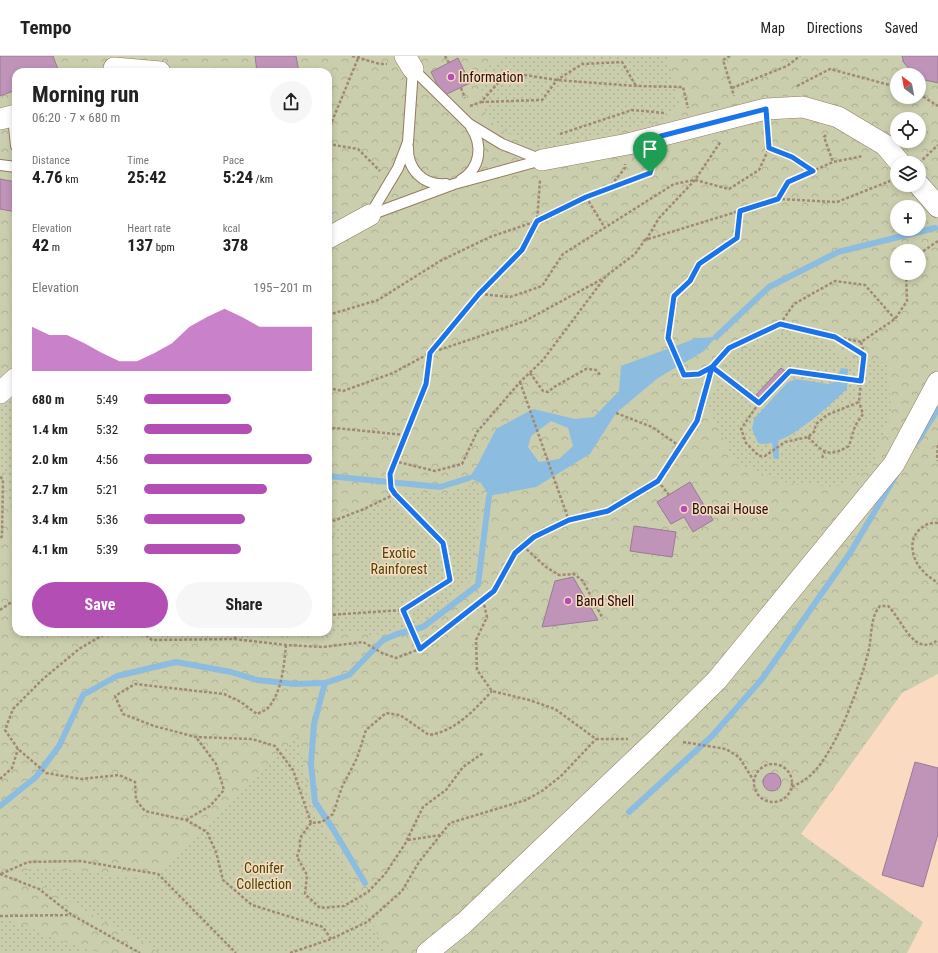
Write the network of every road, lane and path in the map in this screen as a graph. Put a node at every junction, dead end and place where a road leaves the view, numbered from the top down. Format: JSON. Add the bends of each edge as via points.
{"nodes":[{"id":1,"x":352,"y":56,"type":"edge"},
{"id":2,"x":445,"y":56,"type":"edge"},
{"id":3,"x":730,"y":56,"type":"edge"},
{"id":4,"x":800,"y":56,"type":"edge"},
{"id":5,"x":358,"y":57,"type":"edge"},
{"id":6,"x":404,"y":62,"type":"edge"},
{"id":7,"x":449,"y":63,"type":"dead end"},
{"id":8,"x":112,"y":65,"type":"edge"},
{"id":9,"x":133,"y":68,"type":"edge"},
{"id":10,"x":557,"y":80,"type":"junction"},
{"id":11,"x":890,"y":85,"type":"edge"},
{"id":12,"x":636,"y":86,"type":"junction"},
{"id":13,"x":683,"y":87,"type":"dead end"},
{"id":14,"x":732,"y":88,"type":"junction"},
{"id":15,"x":794,"y":88,"type":"dead end"},
{"id":16,"x":926,"y":98,"type":"edge"},
{"id":17,"x":481,"y":102,"type":"junction"},
{"id":18,"x":938,"y":106,"type":"edge"},
{"id":19,"x":468,"y":107,"type":"dead end"},
{"id":20,"x":766,"y":109,"type":"junction"},
{"id":21,"x":668,"y":113,"type":"dead end"},
{"id":22,"x":738,"y":116,"type":"junction"},
{"id":23,"x":838,"y":117,"type":"junction"},
{"id":24,"x":332,"y":121,"type":"edge"},
{"id":25,"x":469,"y":124,"type":"junction"},
{"id":26,"x":661,"y":136,"type":"junction"},
{"id":27,"x":554,"y":137,"type":"dead end"},
{"id":28,"x":408,"y":142,"type":"junction"},
{"id":29,"x":332,"y":145,"type":"edge"},
{"id":30,"x":885,"y":145,"type":"junction"},
{"id":31,"x":938,"y":145,"type":"edge"},
{"id":32,"x":769,"y":148,"type":"junction"},
{"id":33,"x":894,"y":156,"type":"edge"},
{"id":34,"x":926,"y":156,"type":"edge"},
{"id":35,"x":542,"y":160,"type":"junction"},
{"id":36,"x":833,"y":162,"type":"junction"},
{"id":37,"x":0,"y":165,"type":"edge"},
{"id":38,"x":12,"y":166,"type":"edge"},
{"id":39,"x":813,"y":171,"type":"junction"},
{"id":40,"x":379,"y":178,"type":"dead end"},
{"id":41,"x":695,"y":180,"type":"junction"},
{"id":42,"x":890,"y":181,"type":"edge"},
{"id":43,"x":454,"y":184,"type":"junction"},
{"id":44,"x":925,"y":192,"type":"edge"},
{"id":45,"x":586,"y":197,"type":"junction"},
{"id":46,"x":778,"y":199,"type":"junction"},
{"id":47,"x":938,"y":207,"type":"edge"},
{"id":48,"x":740,"y":211,"type":"junction"},
{"id":49,"x":370,"y":215,"type":"junction"},
{"id":50,"x":537,"y":221,"type":"junction"},
{"id":51,"x":605,"y":228,"type":"junction"},
{"id":52,"x":332,"y":236,"type":"edge"},
{"id":53,"x":645,"y":240,"type":"junction"},
{"id":54,"x":938,"y":241,"type":"edge"},
{"id":55,"x":926,"y":249,"type":"edge"},
{"id":56,"x":606,"y":276,"type":"junction"},
{"id":57,"x":906,"y":280,"type":"edge"},
{"id":58,"x":479,"y":294,"type":"junction"},
{"id":59,"x":332,"y":314,"type":"edge"},
{"id":60,"x":895,"y":319,"type":"junction"},
{"id":61,"x":780,"y":324,"type":"junction"},
{"id":62,"x":835,"y":337,"type":"junction"},
{"id":63,"x":861,"y":342,"type":"junction"},
{"id":64,"x":430,"y":353,"type":"junction"},
{"id":65,"x":864,"y":355,"type":"junction"},
{"id":66,"x":712,"y":367,"type":"junction"},
{"id":67,"x":530,"y":373,"type":"junction"},
{"id":68,"x":601,"y":376,"type":"dead end"},
{"id":69,"x":861,"y":381,"type":"junction"},
{"id":70,"x":12,"y":382,"type":"edge"},
{"id":71,"x":520,"y":382,"type":"junction"},
{"id":72,"x":938,"y":382,"type":"edge"},
{"id":73,"x":332,"y":389,"type":"edge"},
{"id":74,"x":0,"y":393,"type":"edge"},
{"id":75,"x":859,"y":402,"type":"junction"},
{"id":76,"x":759,"y":403,"type":"junction"},
{"id":77,"x":616,"y":413,"type":"dead end"},
{"id":78,"x":332,"y":429,"type":"edge"},
{"id":79,"x":405,"y":435,"type":"junction"},
{"id":80,"x":808,"y":438,"type":"junction"},
{"id":81,"x":938,"y":445,"type":"edge"},
{"id":82,"x":681,"y":447,"type":"junction"},
{"id":83,"x":825,"y":452,"type":"junction"},
{"id":84,"x":822,"y":458,"type":"dead end"},
{"id":85,"x":394,"y":461,"type":"junction"},
{"id":86,"x":938,"y":461,"type":"edge"},
{"id":87,"x":0,"y":477,"type":"edge"},
{"id":88,"x":658,"y":481,"type":"junction"},
{"id":89,"x":395,"y":494,"type":"junction"},
{"id":90,"x":669,"y":496,"type":"dead end"},
{"id":91,"x":569,"y":520,"type":"junction"},
{"id":92,"x":332,"y":521,"type":"edge"},
{"id":93,"x":938,"y":523,"type":"edge"},
{"id":94,"x":0,"y":539,"type":"edge"},
{"id":95,"x":523,"y":546,"type":"junction"},
{"id":96,"x":938,"y":584,"type":"edge"},
{"id":97,"x":484,"y":600,"type":"junction"},
{"id":98,"x":12,"y":602,"type":"edge"},
{"id":99,"x":0,"y":610,"type":"edge"},
{"id":100,"x":403,"y":610,"type":"junction"},
{"id":101,"x":332,"y":615,"type":"edge"},
{"id":102,"x":602,"y":617,"type":"dead end"},
{"id":103,"x":101,"y":636,"type":"edge"},
{"id":104,"x":147,"y":636,"type":"edge"},
{"id":105,"x":234,"y":638,"type":"joint"},
{"id":106,"x":938,"y":640,"type":"edge"},
{"id":107,"x":286,"y":645,"type":"junction"},
{"id":108,"x":420,"y":649,"type":"junction"},
{"id":109,"x":492,"y":691,"type":"junction"},
{"id":110,"x":0,"y":729,"type":"edge"},
{"id":111,"x":6,"y":730,"type":"junction"},
{"id":112,"x":196,"y":737,"type":"junction"},
{"id":113,"x":658,"y":738,"type":"junction"},
{"id":114,"x":596,"y":739,"type":"junction"},
{"id":115,"x":698,"y":744,"type":"dead end"},
{"id":116,"x":18,"y":749,"type":"junction"},
{"id":117,"x":483,"y":753,"type":"dead end"},
{"id":118,"x":0,"y":779,"type":"edge"},
{"id":119,"x":754,"y":781,"type":"junction"},
{"id":120,"x":792,"y":786,"type":"junction"},
{"id":121,"x":186,"y":820,"type":"junction"},
{"id":122,"x":311,"y":824,"type":"junction"},
{"id":123,"x":441,"y":835,"type":"junction"},
{"id":124,"x":407,"y":840,"type":"junction"},
{"id":125,"x":0,"y":874,"type":"edge"},
{"id":126,"x":72,"y":915,"type":"junction"},
{"id":127,"x":0,"y":916,"type":"edge"},
{"id":128,"x":331,"y":939,"type":"junction"},
{"id":129,"x":140,"y":953,"type":"edge"},
{"id":130,"x":236,"y":953,"type":"edge"},
{"id":131,"x":290,"y":953,"type":"edge"},
{"id":132,"x":427,"y":953,"type":"edge"}],
"edges":[{"from":1,"to":5,"type":"path"},
{"from":2,"to":7,"type":"path"},
{"from":3,"to":14,"type":"path","via":[[723,60]]},
{"from":4,"to":14,"type":"path","via":[[787,66]]},
{"from":5,"to":6,"type":"path","via":[[380,64]]},
{"from":5,"to":24,"type":"path"},
{"from":6,"to":25,"type":"lane"},
{"from":6,"to":28,"type":"lane"},
{"from":8,"to":9,"type":"street"},
{"from":10,"to":12,"type":"path"},
{"from":10,"to":12,"type":"path","via":[[582,64],[622,62]]},
{"from":10,"to":17,"type":"path","via":[[542,100]]},
{"from":10,"to":17,"type":"path","via":[[525,75],[500,81]]},
{"from":11,"to":15,"type":"path","via":[[830,69]]},
{"from":12,"to":13,"type":"path"},
{"from":14,"to":22,"type":"path"},
{"from":16,"to":18,"type":"path"},
{"from":17,"to":19,"type":"path"},
{"from":20,"to":22,"type":"street"},
{"from":20,"to":23,"type":"street","via":[[803,107]]},
{"from":20,"to":32,"type":"path"},
{"from":21,"to":27,"type":"path","via":[[632,110]]},
{"from":22,"to":26,"type":"street"},
{"from":22,"to":41,"type":"path"},
{"from":23,"to":30,"type":"street"},
{"from":23,"to":36,"type":"path","via":[[824,137]]},
{"from":25,"to":35,"type":"lane","via":[[502,144]]},
{"from":25,"to":43,"type":"lane","via":[[477,136],[477,163],[468,175]]},
{"from":26,"to":35,"type":"street"},
{"from":26,"to":45,"type":"path","via":[[650,173]]},
{"from":28,"to":43,"type":"lane","via":[[408,157],[413,170],[424,180],[437,185]]},
{"from":28,"to":49,"type":"lane","via":[[398,168]]},
{"from":29,"to":40,"type":"path","via":[[358,149],[380,171]]},
{"from":30,"to":33,"type":"street"},
{"from":30,"to":36,"type":"path","via":[[872,153]]},
{"from":31,"to":34,"type":"path"},
{"from":32,"to":39,"type":"path","via":[[792,157]]},
{"from":32,"to":41,"type":"path","via":[[759,170],[729,189]]},
{"from":35,"to":43,"type":"lane"},
{"from":35,"to":50,"type":"path"},
{"from":36,"to":39,"type":"path"},
{"from":37,"to":38,"type":"lane"},
{"from":39,"to":46,"type":"path","via":[[788,182]]},
{"from":41,"to":51,"type":"path","via":[[674,184]]},
{"from":41,"to":53,"type":"path","via":[[659,218]]},
{"from":42,"to":46,"type":"path","via":[[837,202]]},
{"from":43,"to":49,"type":"lane"},
{"from":44,"to":47,"type":"street"},
{"from":45,"to":50,"type":"path"},
{"from":45,"to":51,"type":"path"},
{"from":46,"to":48,"type":"path"},
{"from":48,"to":53,"type":"path"},
{"from":48,"to":66,"type":"path","via":[[737,238],[699,264],[690,281],[674,296],[668,338],[684,375],[699,374]]},
{"from":49,"to":52,"type":"street"},
{"from":50,"to":58,"type":"path","via":[[522,250]]},
{"from":50,"to":59,"type":"path","via":[[490,237],[440,261],[378,300]]},
{"from":51,"to":58,"type":"path","via":[[563,254],[542,286],[510,297]]},
{"from":53,"to":56,"type":"path","via":[[635,254]]},
{"from":54,"to":55,"type":"path"},
{"from":56,"to":64,"type":"path","via":[[525,321]]},
{"from":56,"to":67,"type":"path","via":[[543,360]]},
{"from":57,"to":60,"type":"path","via":[[907,301]]},
{"from":58,"to":64,"type":"path"},
{"from":60,"to":61,"type":"path","via":[[865,285],[835,281],[794,304]]},
{"from":60,"to":63,"type":"path"},
{"from":61,"to":62,"type":"path"},
{"from":61,"to":66,"type":"path","via":[[729,348]]},
{"from":62,"to":63,"type":"path"},
{"from":62,"to":65,"type":"path"},
{"from":63,"to":65,"type":"path"},
{"from":64,"to":73,"type":"path","via":[[393,373],[343,391]]},
{"from":64,"to":79,"type":"path","via":[[426,384]]},
{"from":65,"to":69,"type":"path"},
{"from":66,"to":76,"type":"path"},
{"from":66,"to":82,"type":"path","via":[[697,421]]},
{"from":67,"to":68,"type":"path","via":[[543,391],[548,392],[586,370],[596,370]]},
{"from":67,"to":71,"type":"path"},
{"from":69,"to":75,"type":"path"},
{"from":69,"to":76,"type":"path","via":[[790,371]]},
{"from":70,"to":74,"type":"street"},
{"from":71,"to":85,"type":"path","via":[[477,432],[462,464],[435,471]]},
{"from":71,"to":91,"type":"path"},
{"from":72,"to":113,"type":"street","via":[[894,464],[717,680]]},
{"from":75,"to":80,"type":"path","via":[[827,415],[816,424],[814,432]]},
{"from":75,"to":83,"type":"path","via":[[863,414],[855,426],[849,446],[837,453]]},
{"from":76,"to":80,"type":"path","via":[[741,429],[746,443],[759,456],[765,456],[785,442]]},
{"from":77,"to":82,"type":"path","via":[[652,427]]},
{"from":78,"to":79,"type":"path"},
{"from":79,"to":85,"type":"path"},
{"from":80,"to":83,"type":"path"},
{"from":81,"to":86,"type":"path"},
{"from":82,"to":88,"type":"path"},
{"from":83,"to":84,"type":"path"},
{"from":85,"to":89,"type":"path","via":[[390,474],[391,488]]},
{"from":87,"to":94,"type":"path","via":[[3,479]]},
{"from":88,"to":90,"type":"path"},
{"from":88,"to":91,"type":"path","via":[[608,511]]},
{"from":89,"to":92,"type":"path"},
{"from":89,"to":100,"type":"path","via":[[443,543],[450,580]]},
{"from":91,"to":95,"type":"path","via":[[534,537]]},
{"from":93,"to":96,"type":"path","via":[[924,525],[917,532],[912,552],[924,573]]},
{"from":95,"to":97,"type":"path","via":[[515,553],[494,591]]},
{"from":95,"to":102,"type":"path","via":[[546,567],[560,574],[574,574],[583,581]]},
{"from":97,"to":108,"type":"path"},
{"from":97,"to":109,"type":"path","via":[[487,617],[476,640],[477,670]]},
{"from":98,"to":99,"type":"path"},
{"from":100,"to":101,"type":"path"},
{"from":100,"to":108,"type":"path"},
{"from":103,"to":111,"type":"path","via":[[79,649],[43,679],[13,709]]},
{"from":104,"to":105,"type":"path","via":[[152,640]]},
{"from":105,"to":107,"type":"path"},
{"from":106,"to":120,"type":"path","via":[[926,645],[917,643],[892,610],[888,606],[880,606],[875,611],[862,673],[845,721],[818,767],[806,779]]},
{"from":107,"to":108,"type":"path","via":[[323,647],[363,642],[396,658]]},
{"from":107,"to":112,"type":"path","via":[[284,667],[276,694],[268,708],[257,714],[242,702],[224,694],[135,684],[115,696],[123,714],[154,726]]},
{"from":109,"to":114,"type":"path","via":[[555,709]]},
{"from":109,"to":122,"type":"path","via":[[469,715],[443,733],[429,735],[400,715],[386,713],[366,730],[333,814],[322,822]]},
{"from":110,"to":111,"type":"path"},
{"from":111,"to":116,"type":"path"},
{"from":112,"to":121,"type":"path","via":[[216,764],[224,790],[210,806]]},
{"from":112,"to":122,"type":"path","via":[[252,739],[275,746],[293,770]]},
{"from":113,"to":114,"type":"path"},
{"from":113,"to":132,"type":"street","via":[[464,923]]},
{"from":114,"to":123,"type":"path","via":[[561,776],[542,791],[526,800],[450,823]]},
{"from":115,"to":119,"type":"path","via":[[726,749],[739,757]]},
{"from":116,"to":118,"type":"path","via":[[12,768]]},
{"from":116,"to":121,"type":"path","via":[[46,773],[81,779],[119,775],[134,782],[136,800],[144,811]]},
{"from":117,"to":124,"type":"path","via":[[463,767],[446,790],[423,807]]},
{"from":119,"to":120,"type":"path","via":[[754,787],[762,798],[774,802],[786,798]]},
{"from":119,"to":120,"type":"path","via":[[764,766],[776,764],[787,769]]},
{"from":121,"to":128,"type":"path","via":[[207,832],[216,852],[223,880],[252,905],[323,927]]},
{"from":122,"to":124,"type":"path","via":[[300,838],[296,858],[307,875],[305,894],[320,908],[344,906],[368,892],[385,874]]},
{"from":123,"to":124,"type":"path"},
{"from":123,"to":128,"type":"path","via":[[419,862],[402,891],[367,922]]},
{"from":125,"to":126,"type":"path","via":[[39,889]]},
{"from":125,"to":130,"type":"path","via":[[28,862],[80,861],[158,874]]},
{"from":126,"to":127,"type":"path"},
{"from":126,"to":129,"type":"path"},
{"from":128,"to":131,"type":"path"}]}
